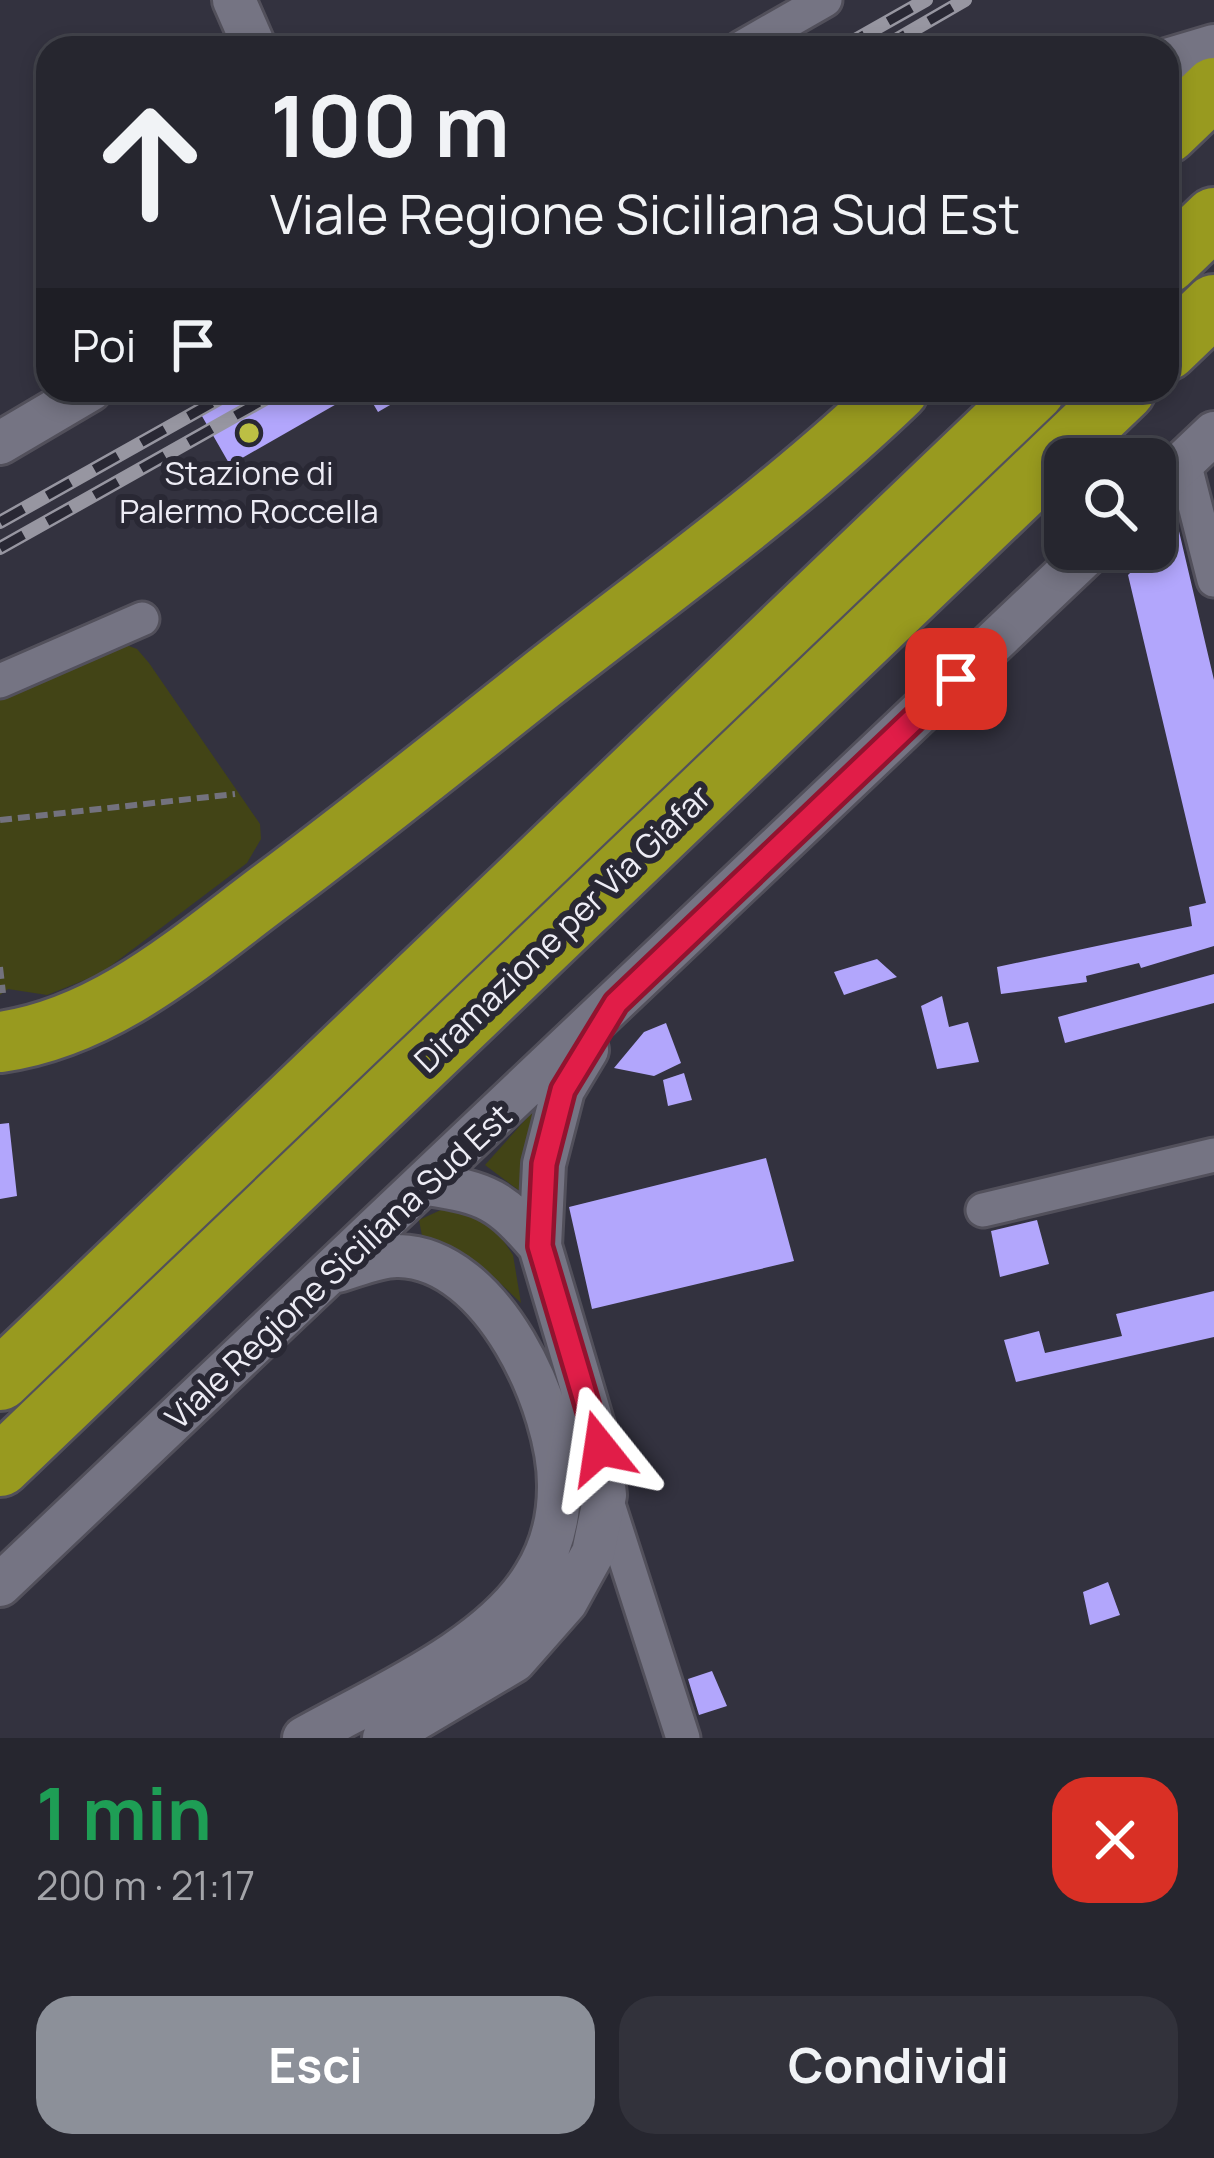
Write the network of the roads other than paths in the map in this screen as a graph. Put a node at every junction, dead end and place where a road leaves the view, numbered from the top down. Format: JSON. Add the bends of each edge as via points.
{"nodes":[{"id":1,"x":234,"y":0,"type":"edge"},
{"id":2,"x":825,"y":0,"type":"edge"},
{"id":3,"x":250,"y":36,"type":"edge"},
{"id":4,"x":762,"y":36,"type":"edge"},
{"id":5,"x":1214,"y":46,"type":"edge"},
{"id":6,"x":1179,"y":56,"type":"edge"},
{"id":7,"x":1214,"y":88,"type":"edge"},
{"id":8,"x":1179,"y":122,"type":"edge"},
{"id":9,"x":1214,"y":218,"type":"edge"},
{"id":10,"x":1179,"y":252,"type":"edge"},
{"id":11,"x":1214,"y":305,"type":"edge"},
{"id":12,"x":1179,"y":339,"type":"edge"},
{"id":13,"x":70,"y":402,"type":"edge"},
{"id":14,"x":884,"y":402,"type":"edge"},
{"id":15,"x":1022,"y":402,"type":"edge"},
{"id":16,"x":1112,"y":402,"type":"edge"},
{"id":17,"x":0,"y":443,"type":"edge"},
{"id":18,"x":1184,"y":461,"type":"edge"},
{"id":19,"x":1070,"y":570,"type":"edge"},
{"id":20,"x":1214,"y":580,"type":"edge"},
{"id":21,"x":142,"y":619,"type":"dead end"},
{"id":22,"x":0,"y":681,"type":"edge"},
{"id":23,"x":616,"y":1003,"type":"junction"},
{"id":24,"x":2,"y":1017,"type":"edge"},
{"id":25,"x":1214,"y":1154,"type":"edge"},
{"id":26,"x":428,"y":1184,"type":"junction"},
{"id":27,"x":983,"y":1210,"type":"dead end"},
{"id":28,"x":540,"y":1246,"type":"junction"},
{"id":29,"x":335,"y":1271,"type":"junction"},
{"id":30,"x":0,"y":1380,"type":"edge"},
{"id":31,"x":0,"y":1466,"type":"edge"},
{"id":32,"x":605,"y":1495,"type":"junction"},
{"id":33,"x":0,"y":1585,"type":"edge"},
{"id":34,"x":304,"y":1738,"type":"edge"},
{"id":35,"x":384,"y":1738,"type":"edge"},
{"id":36,"x":683,"y":1738,"type":"edge"}],
"edges":[{"from":1,"to":3,"type":"street"},
{"from":2,"to":4,"type":"street"},
{"from":5,"to":6,"type":"street"},
{"from":7,"to":8,"type":"highway"},
{"from":9,"to":10,"type":"highway"},
{"from":11,"to":12,"type":"highway"},
{"from":13,"to":17,"type":"street"},
{"from":14,"to":24,"type":"highway","via":[[746,522],[153,980],[26,1038]]},
{"from":15,"to":30,"type":"highway","name":"Diramazione per Via Giafar"},
{"from":16,"to":31,"type":"highway","name":"Diramazione per Via Giafar"},
{"from":18,"to":20,"type":"street"},
{"from":19,"to":23,"type":"street","name":"Viale Regione Siciliana Sud Est"},
{"from":21,"to":22,"type":"street"},
{"from":23,"to":26,"type":"street","name":"Viale Regione Siciliana Sud Est"},
{"from":23,"to":28,"type":"street","via":[[563,1090],[544,1164]]},
{"from":25,"to":27,"type":"street"},
{"from":26,"to":28,"type":"street","via":[[480,1192]]},
{"from":26,"to":29,"type":"street","name":"Viale Regione Siciliana Sud Est"},
{"from":28,"to":32,"type":"street","via":[[587,1399]]},
{"from":29,"to":33,"type":"street","name":"Viale Regione Siciliana Sud Est"},
{"from":29,"to":34,"type":"street","via":[[399,1256],[439,1267],[490,1305],[527,1365],[560,1483],[555,1529],[534,1577],[488,1627]]},
{"from":32,"to":35,"type":"street","via":[[593,1553],[566,1602],[514,1661]]},
{"from":32,"to":36,"type":"street"}]}
